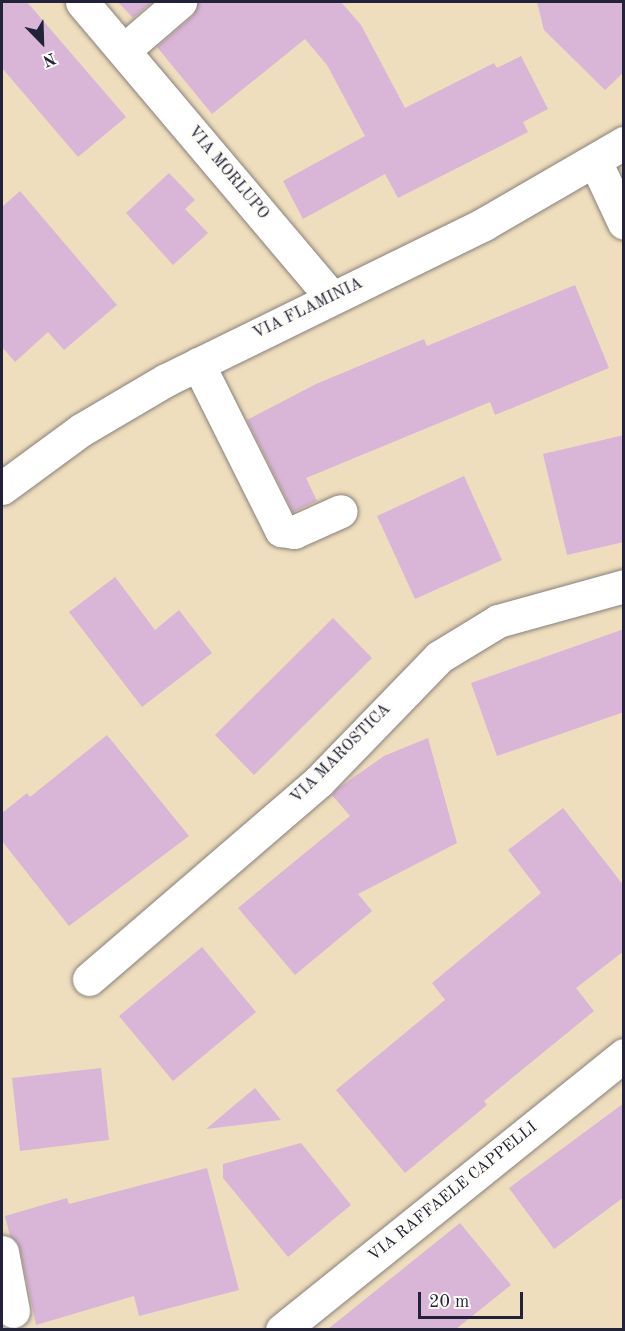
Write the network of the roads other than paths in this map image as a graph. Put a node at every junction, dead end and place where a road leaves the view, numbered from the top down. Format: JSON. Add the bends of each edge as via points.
{"nodes":[{"id":1,"x":82,"y":2,"type":"edge"},
{"id":2,"x":180,"y":2,"type":"edge"},
{"id":3,"x":124,"y":50,"type":"junction"},
{"id":4,"x":624,"y":143,"type":"edge"},
{"id":5,"x":595,"y":161,"type":"junction"},
{"id":6,"x":624,"y":223,"type":"edge"},
{"id":7,"x":331,"y":297,"type":"junction"},
{"id":8,"x":198,"y":364,"type":"junction"},
{"id":9,"x":2,"y":488,"type":"edge"},
{"id":10,"x":341,"y":511,"type":"dead end"},
{"id":11,"x":624,"y":586,"type":"edge"},
{"id":12,"x":89,"y":979,"type":"dead end"},
{"id":13,"x":624,"y":1055,"type":"edge"},
{"id":14,"x":2,"y":1252,"type":"edge"},
{"id":15,"x":13,"y":1311,"type":"dead end"},
{"id":16,"x":282,"y":1329,"type":"edge"}],
"edges":[{"from":1,"to":3,"type":"street","name":"VIA MORLUPO"},
{"from":2,"to":3,"type":"street"},
{"from":3,"to":7,"type":"street","name":"VIA MORLUPO"},
{"from":4,"to":5,"type":"street","name":"VIA FLAMINIA"},
{"from":5,"to":6,"type":"street"},
{"from":5,"to":7,"type":"street","name":"VIA FLAMINIA","via":[[484,224]]},
{"from":7,"to":8,"type":"street","name":"VIA FLAMINIA"},
{"from":8,"to":9,"type":"street","name":"VIA FLAMINIA","via":[[81,430]]},
{"from":8,"to":10,"type":"street","via":[[281,530],[294,532]]},
{"from":11,"to":12,"type":"street","name":"VIA MAROSTICA","via":[[498,621],[439,657],[318,782]]},
{"from":13,"to":16,"type":"street","name":"VIA RAFFAELE CAPPELLI"},
{"from":14,"to":15,"type":"street"}]}
